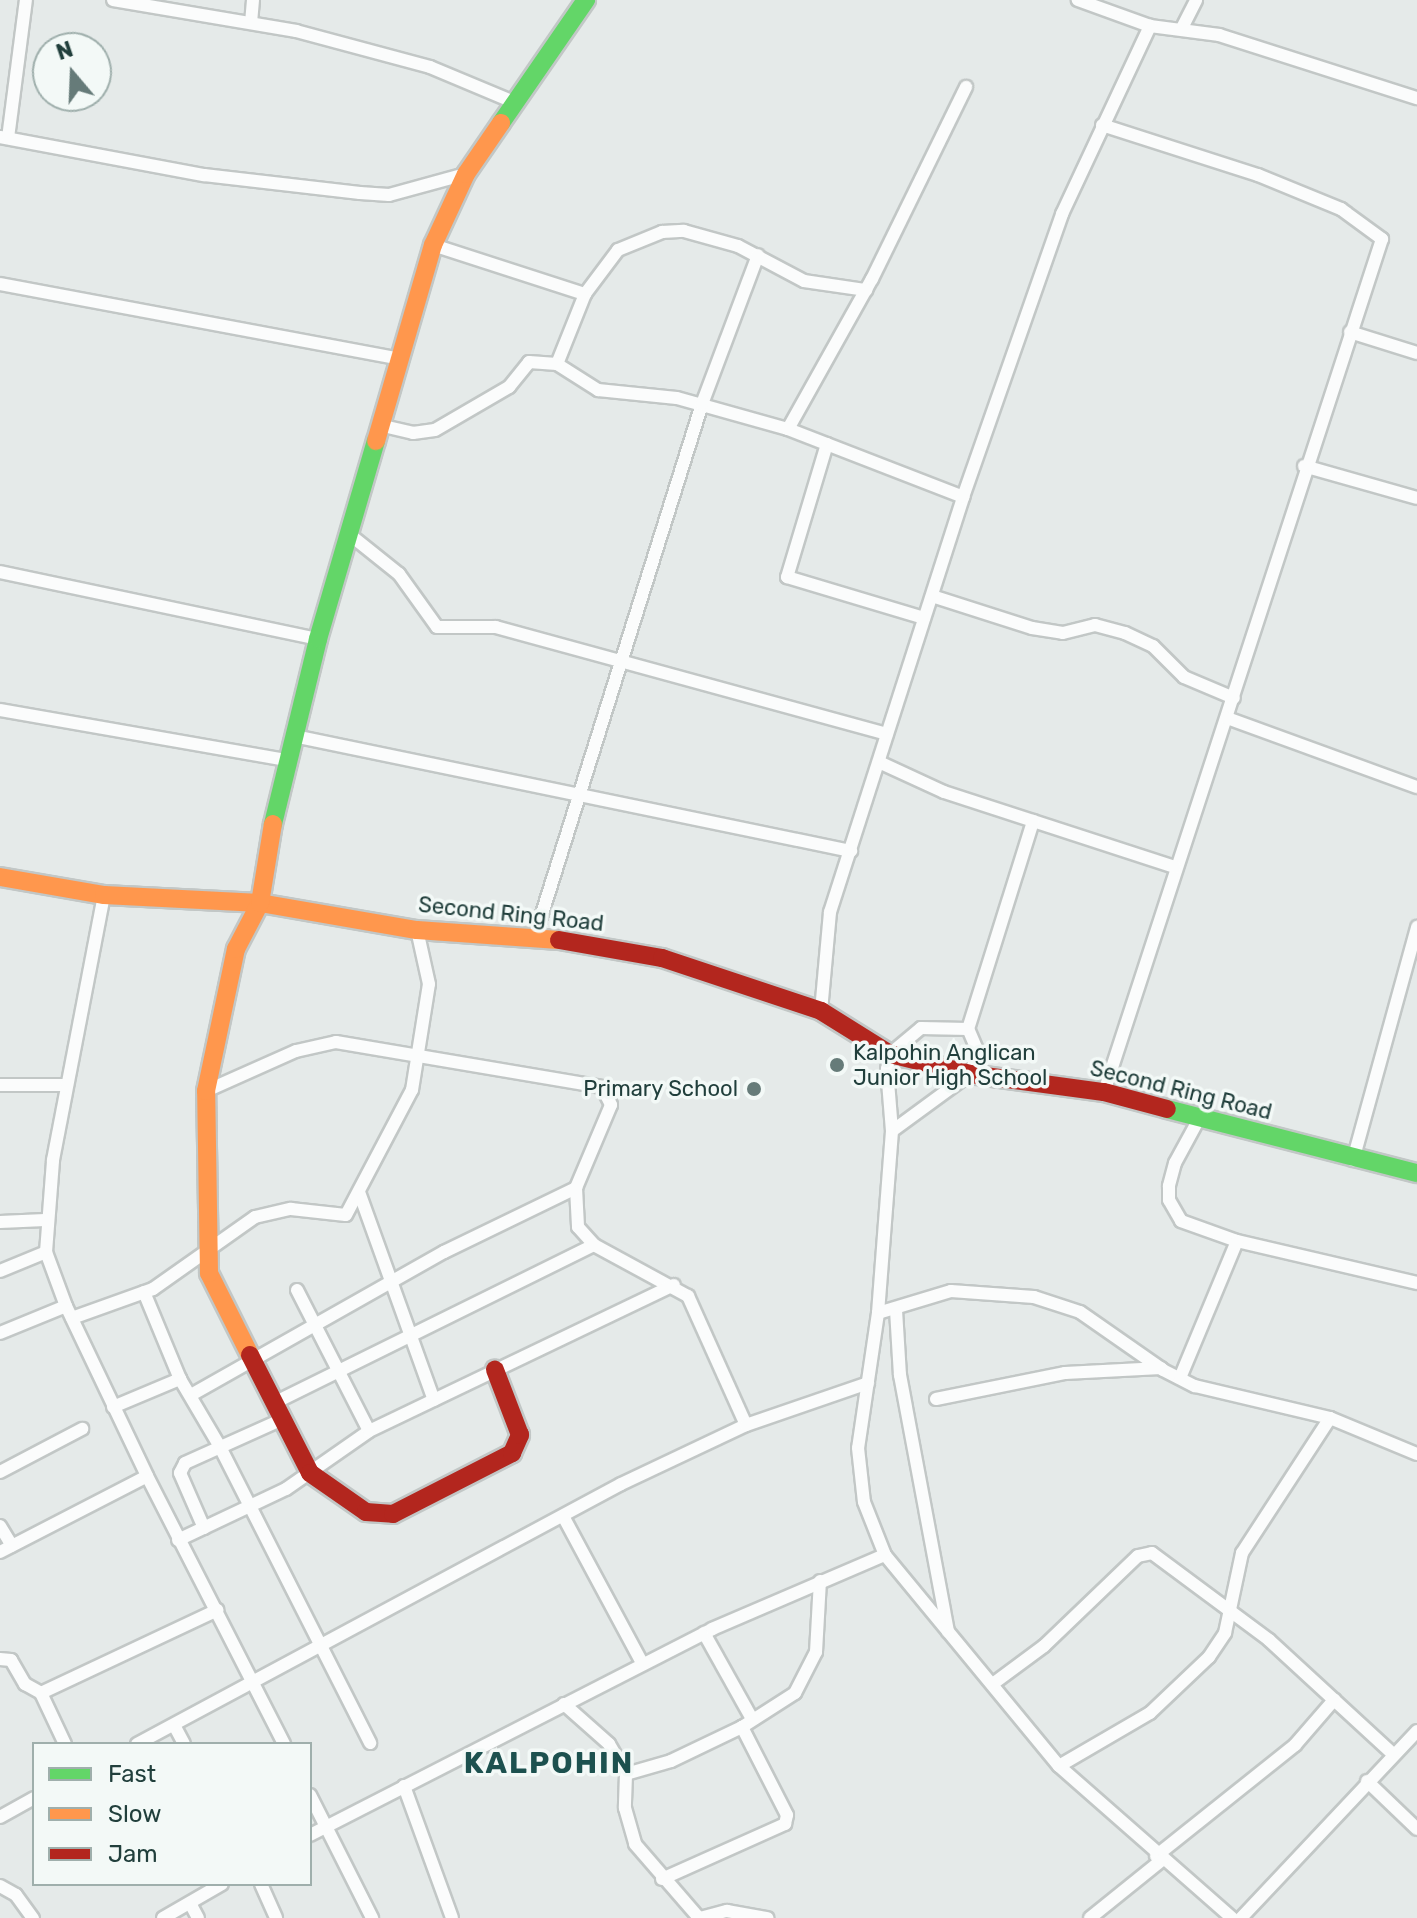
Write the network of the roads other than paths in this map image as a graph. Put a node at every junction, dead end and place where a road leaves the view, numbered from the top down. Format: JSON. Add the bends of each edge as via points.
{"nodes":[{"id":1,"x":26,"y":0,"type":"edge"},
{"id":2,"x":113,"y":0,"type":"edge"},
{"id":3,"x":253,"y":0,"type":"edge"},
{"id":4,"x":586,"y":0,"type":"edge"},
{"id":5,"x":1078,"y":0,"type":"edge"},
{"id":6,"x":1196,"y":0,"type":"edge"},
{"id":7,"x":251,"y":23,"type":"junction"},
{"id":8,"x":1150,"y":26,"type":"junction"},
{"id":9,"x":1182,"y":28,"type":"junction"},
{"id":10,"x":966,"y":87,"type":"dead end"},
{"id":11,"x":1417,"y":98,"type":"edge"},
{"id":12,"x":516,"y":103,"type":"junction"},
{"id":13,"x":1102,"y":125,"type":"junction"},
{"id":14,"x":4,"y":137,"type":"edge"},
{"id":15,"x":466,"y":174,"type":"junction"},
{"id":16,"x":433,"y":245,"type":"junction"},
{"id":17,"x":758,"y":255,"type":"junction"},
{"id":18,"x":0,"y":284,"type":"edge"},
{"id":19,"x":866,"y":290,"type":"junction"},
{"id":20,"x":585,"y":294,"type":"junction"},
{"id":21,"x":1350,"y":332,"type":"junction"},
{"id":22,"x":1417,"y":353,"type":"edge"},
{"id":23,"x":397,"y":358,"type":"junction"},
{"id":24,"x":557,"y":364,"type":"junction"},
{"id":25,"x":702,"y":404,"type":"junction"},
{"id":26,"x":379,"y":425,"type":"junction"},
{"id":27,"x":788,"y":429,"type":"junction"},
{"id":28,"x":827,"y":444,"type":"junction"},
{"id":29,"x":1304,"y":466,"type":"junction"},
{"id":30,"x":963,"y":497,"type":"junction"},
{"id":31,"x":1417,"y":498,"type":"edge"},
{"id":32,"x":349,"y":534,"type":"junction"},
{"id":33,"x":0,"y":572,"type":"edge"},
{"id":34,"x":932,"y":596,"type":"junction"},
{"id":35,"x":924,"y":618,"type":"junction"},
{"id":36,"x":318,"y":639,"type":"junction"},
{"id":37,"x":620,"y":659,"type":"junction"},
{"id":38,"x":1234,"y":698,"type":"junction"},
{"id":39,"x":0,"y":710,"type":"edge"},
{"id":40,"x":1227,"y":718,"type":"junction"},
{"id":41,"x":887,"y":734,"type":"junction"},
{"id":42,"x":294,"y":736,"type":"junction"},
{"id":43,"x":287,"y":760,"type":"junction"},
{"id":44,"x":881,"y":763,"type":"junction"},
{"id":45,"x":1417,"y":787,"type":"edge"},
{"id":46,"x":577,"y":794,"type":"junction"},
{"id":47,"x":1033,"y":821,"type":"junction"},
{"id":48,"x":851,"y":851,"type":"junction"},
{"id":49,"x":1175,"y":867,"type":"junction"},
{"id":50,"x":0,"y":877,"type":"edge"},
{"id":51,"x":104,"y":895,"type":"junction"},
{"id":52,"x":260,"y":903,"type":"junction"},
{"id":53,"x":1417,"y":927,"type":"edge"},
{"id":54,"x":417,"y":930,"type":"junction"},
{"id":55,"x":535,"y":936,"type":"junction"},
{"id":56,"x":821,"y":1011,"type":"junction"},
{"id":57,"x":968,"y":1029,"type":"junction"},
{"id":58,"x":418,"y":1054,"type":"junction"},
{"id":59,"x":890,"y":1054,"type":"junction"},
{"id":60,"x":970,"y":1074,"type":"junction"},
{"id":61,"x":0,"y":1085,"type":"edge"},
{"id":62,"x":66,"y":1085,"type":"junction"},
{"id":63,"x":206,"y":1091,"type":"junction"},
{"id":64,"x":1104,"y":1092,"type":"junction"},
{"id":65,"x":1200,"y":1117,"type":"junction"},
{"id":66,"x":892,"y":1131,"type":"junction"},
{"id":67,"x":1353,"y":1160,"type":"junction"},
{"id":68,"x":1417,"y":1173,"type":"edge"},
{"id":69,"x":576,"y":1188,"type":"junction"},
{"id":70,"x":359,"y":1192,"type":"junction"},
{"id":71,"x":45,"y":1220,"type":"junction"},
{"id":72,"x":0,"y":1222,"type":"edge"},
{"id":73,"x":1237,"y":1241,"type":"junction"},
{"id":74,"x":594,"y":1245,"type":"junction"},
{"id":75,"x":46,"y":1252,"type":"junction"},
{"id":76,"x":207,"y":1255,"type":"junction"},
{"id":77,"x":0,"y":1271,"type":"edge"},
{"id":78,"x":1417,"y":1283,"type":"edge"},
{"id":79,"x":389,"y":1284,"type":"junction"},
{"id":80,"x":674,"y":1285,"type":"junction"},
{"id":81,"x":297,"y":1290,"type":"dead end"},
{"id":82,"x":144,"y":1292,"type":"junction"},
{"id":83,"x":896,"y":1310,"type":"junction"},
{"id":84,"x":69,"y":1312,"type":"junction"},
{"id":85,"x":878,"y":1313,"type":"junction"},
{"id":86,"x":314,"y":1325,"type":"junction"},
{"id":87,"x":0,"y":1333,"type":"edge"},
{"id":88,"x":408,"y":1334,"type":"junction"},
{"id":89,"x":253,"y":1362,"type":"junction"},
{"id":90,"x":1161,"y":1368,"type":"junction"},
{"id":91,"x":338,"y":1370,"type":"junction"},
{"id":92,"x":495,"y":1370,"type":"junction"},
{"id":93,"x":1180,"y":1378,"type":"junction"},
{"id":94,"x":180,"y":1379,"type":"junction"},
{"id":95,"x":868,"y":1383,"type":"junction"},
{"id":96,"x":191,"y":1395,"type":"junction"},
{"id":97,"x":936,"y":1399,"type":"dead end"},
{"id":98,"x":434,"y":1400,"type":"junction"},
{"id":99,"x":113,"y":1407,"type":"junction"},
{"id":100,"x":278,"y":1411,"type":"junction"},
{"id":101,"x":1330,"y":1418,"type":"junction"},
{"id":102,"x":746,"y":1425,"type":"junction"},
{"id":103,"x":82,"y":1429,"type":"dead end"},
{"id":104,"x":369,"y":1431,"type":"junction"},
{"id":105,"x":220,"y":1447,"type":"junction"},
{"id":106,"x":1417,"y":1454,"type":"edge"},
{"id":107,"x":0,"y":1472,"type":"edge"},
{"id":108,"x":310,"y":1473,"type":"junction"},
{"id":109,"x":147,"y":1476,"type":"junction"},
{"id":110,"x":249,"y":1507,"type":"junction"},
{"id":111,"x":563,"y":1516,"type":"junction"},
{"id":112,"x":0,"y":1526,"type":"edge"},
{"id":113,"x":204,"y":1528,"type":"junction"},
{"id":114,"x":178,"y":1540,"type":"junction"},
{"id":115,"x":6,"y":1549,"type":"edge"},
{"id":116,"x":885,"y":1555,"type":"junction"},
{"id":117,"x":820,"y":1581,"type":"junction"},
{"id":118,"x":1228,"y":1607,"type":"junction"},
{"id":119,"x":217,"y":1610,"type":"junction"},
{"id":120,"x":948,"y":1632,"type":"junction"},
{"id":121,"x":704,"y":1633,"type":"junction"},
{"id":122,"x":319,"y":1649,"type":"junction"},
{"id":123,"x":0,"y":1659,"type":"edge"},
{"id":124,"x":642,"y":1663,"type":"junction"},
{"id":125,"x":994,"y":1683,"type":"junction"},
{"id":126,"x":253,"y":1685,"type":"junction"},
{"id":127,"x":41,"y":1693,"type":"junction"},
{"id":128,"x":1334,"y":1700,"type":"junction"},
{"id":129,"x":564,"y":1704,"type":"junction"},
{"id":130,"x":747,"y":1723,"type":"junction"},
{"id":131,"x":174,"y":1725,"type":"junction"},
{"id":132,"x":1417,"y":1731,"type":"edge"},
{"id":133,"x":64,"y":1742,"type":"edge"},
{"id":134,"x":141,"y":1742,"type":"edge"},
{"id":135,"x":183,"y":1742,"type":"edge"},
{"id":136,"x":283,"y":1742,"type":"edge"},
{"id":137,"x":370,"y":1743,"type":"dead end"},
{"id":138,"x":1393,"y":1754,"type":"junction"},
{"id":139,"x":1059,"y":1766,"type":"junction"},
{"id":140,"x":626,"y":1774,"type":"junction"},
{"id":141,"x":1367,"y":1781,"type":"junction"},
{"id":142,"x":404,"y":1786,"type":"junction"},
{"id":143,"x":32,"y":1799,"type":"edge"},
{"id":144,"x":312,"y":1799,"type":"edge"},
{"id":145,"x":0,"y":1817,"type":"edge"},
{"id":146,"x":326,"y":1826,"type":"junction"},
{"id":147,"x":1417,"y":1829,"type":"edge"},
{"id":148,"x":312,"y":1834,"type":"edge"},
{"id":149,"x":1159,"y":1858,"type":"junction"},
{"id":150,"x":662,"y":1879,"type":"junction"},
{"id":151,"x":0,"y":1886,"type":"edge"},
{"id":152,"x":219,"y":1886,"type":"edge"},
{"id":153,"x":262,"y":1886,"type":"edge"},
{"id":154,"x":190,"y":1903,"type":"junction"},
{"id":155,"x":33,"y":1918,"type":"edge"},
{"id":156,"x":163,"y":1918,"type":"edge"},
{"id":157,"x":198,"y":1918,"type":"edge"},
{"id":158,"x":276,"y":1918,"type":"edge"},
{"id":159,"x":372,"y":1918,"type":"edge"},
{"id":160,"x":452,"y":1918,"type":"edge"},
{"id":161,"x":699,"y":1918,"type":"edge"},
{"id":162,"x":767,"y":1918,"type":"edge"},
{"id":163,"x":1090,"y":1918,"type":"edge"},
{"id":164,"x":1232,"y":1918,"type":"edge"},
{"id":165,"x":1241,"y":1918,"type":"edge"}],
"edges":[{"from":1,"to":14,"type":"street"},
{"from":2,"to":7,"type":"street"},
{"from":3,"to":7,"type":"street"},
{"from":4,"to":12,"type":"street"},
{"from":5,"to":8,"type":"street"},
{"from":6,"to":9,"type":"street"},
{"from":7,"to":12,"type":"street","via":[[430,67]]},
{"from":8,"to":9,"type":"street"},
{"from":8,"to":13,"type":"street"},
{"from":9,"to":11,"type":"street"},
{"from":10,"to":19,"type":"street"},
{"from":12,"to":15,"type":"street"},
{"from":13,"to":21,"type":"street","via":[[1258,175],[1341,209],[1377,232],[1382,249]]},
{"from":13,"to":30,"type":"street","via":[[1062,214]]},
{"from":14,"to":15,"type":"street","via":[[204,175],[360,193],[389,195]]},
{"from":15,"to":16,"type":"street"},
{"from":16,"to":20,"type":"street"},
{"from":16,"to":23,"type":"street"},
{"from":17,"to":19,"type":"street","via":[[804,281]]},
{"from":17,"to":20,"type":"street","via":[[684,231],[662,232],[618,250]]},
{"from":17,"to":25,"type":"street"},
{"from":18,"to":23,"type":"street"},
{"from":19,"to":27,"type":"street"},
{"from":20,"to":24,"type":"street"},
{"from":21,"to":22,"type":"street"},
{"from":21,"to":29,"type":"street"},
{"from":23,"to":26,"type":"street"},
{"from":24,"to":25,"type":"street","via":[[598,390]]},
{"from":24,"to":26,"type":"street","via":[[529,362],[509,387],[435,430],[413,433]]},
{"from":25,"to":27,"type":"street"},
{"from":25,"to":37,"type":"street"},
{"from":26,"to":32,"type":"street"},
{"from":27,"to":28,"type":"street"},
{"from":28,"to":30,"type":"street"},
{"from":28,"to":35,"type":"street","via":[[787,577]]},
{"from":29,"to":31,"type":"street"},
{"from":29,"to":38,"type":"street"},
{"from":30,"to":34,"type":"street"},
{"from":32,"to":36,"type":"street"},
{"from":32,"to":37,"type":"street","via":[[399,574],[437,627],[496,627]]},
{"from":33,"to":36,"type":"street"},
{"from":34,"to":35,"type":"street"},
{"from":34,"to":38,"type":"street","via":[[1032,628],[1063,633],[1095,625],[1125,633],[1153,646],[1184,677]]},
{"from":35,"to":41,"type":"street"},
{"from":36,"to":42,"type":"street"},
{"from":37,"to":41,"type":"street"},
{"from":37,"to":46,"type":"street"},
{"from":38,"to":40,"type":"street"},
{"from":39,"to":43,"type":"street"},
{"from":40,"to":45,"type":"street"},
{"from":40,"to":49,"type":"street"},
{"from":41,"to":44,"type":"street"},
{"from":42,"to":43,"type":"street"},
{"from":42,"to":46,"type":"street"},
{"from":43,"to":52,"type":"street"},
{"from":44,"to":47,"type":"street","via":[[944,792]]},
{"from":44,"to":48,"type":"street"},
{"from":46,"to":48,"type":"street"},
{"from":46,"to":55,"type":"street"},
{"from":47,"to":49,"type":"street"},
{"from":47,"to":57,"type":"street"},
{"from":48,"to":56,"type":"street","via":[[830,912]]},
{"from":49,"to":64,"type":"street"},
{"from":50,"to":51,"type":"street","name":"Second Ring Road"},
{"from":51,"to":52,"type":"street","name":"Second Ring Road"},
{"from":51,"to":62,"type":"street"},
{"from":52,"to":54,"type":"street","name":"Second Ring Road"},
{"from":52,"to":63,"type":"street","via":[[236,949]]},
{"from":53,"to":67,"type":"street"},
{"from":54,"to":55,"type":"street","name":"Second Ring Road"},
{"from":54,"to":58,"type":"street","via":[[429,984]]},
{"from":55,"to":56,"type":"street","name":"Second Ring Road","via":[[662,958]]},
{"from":56,"to":59,"type":"street","name":"Second Ring Road"},
{"from":57,"to":59,"type":"street","via":[[921,1028]]},
{"from":57,"to":60,"type":"street","via":[[978,1052]]},
{"from":58,"to":63,"type":"street","via":[[322,1042]]},
{"from":58,"to":69,"type":"street","via":[[602,1087],[611,1105]]},
{"from":58,"to":70,"type":"street","via":[[407,1106],[394,1117]]},
{"from":59,"to":60,"type":"street","name":"Second Ring Road"},
{"from":59,"to":66,"type":"street","via":[[886,1082]]},
{"from":60,"to":64,"type":"street","name":"Second Ring Road"},
{"from":60,"to":66,"type":"street"},
{"from":61,"to":62,"type":"street"},
{"from":62,"to":71,"type":"street"},
{"from":63,"to":76,"type":"street"},
{"from":64,"to":65,"type":"street","name":"Second Ring Road"},
{"from":65,"to":67,"type":"street","name":"Second Ring Road"},
{"from":65,"to":73,"type":"street","via":[[1175,1163],[1169,1200],[1181,1221]]},
{"from":66,"to":85,"type":"street"},
{"from":67,"to":68,"type":"street","name":"Second Ring Road"},
{"from":69,"to":74,"type":"street","via":[[574,1216]]},
{"from":69,"to":79,"type":"street"},
{"from":70,"to":76,"type":"street","via":[[346,1215],[291,1209],[255,1217],[229,1231]]},
{"from":70,"to":79,"type":"street"},
{"from":71,"to":72,"type":"street"},
{"from":71,"to":75,"type":"street"},
{"from":73,"to":78,"type":"street"},
{"from":73,"to":93,"type":"street"},
{"from":74,"to":80,"type":"street"},
{"from":74,"to":88,"type":"street"},
{"from":75,"to":77,"type":"street"},
{"from":75,"to":84,"type":"street"},
{"from":76,"to":82,"type":"street"},
{"from":76,"to":89,"type":"street","via":[[217,1292]]},
{"from":79,"to":86,"type":"street"},
{"from":79,"to":88,"type":"street"},
{"from":80,"to":92,"type":"street"},
{"from":80,"to":102,"type":"street","via":[[688,1296]]},
{"from":81,"to":86,"type":"street"},
{"from":82,"to":84,"type":"street"},
{"from":82,"to":94,"type":"street"},
{"from":83,"to":85,"type":"street"},
{"from":83,"to":90,"type":"street","via":[[951,1291],[1034,1297],[1080,1312]]},
{"from":83,"to":120,"type":"street","via":[[900,1375]]},
{"from":84,"to":87,"type":"street"},
{"from":84,"to":99,"type":"street"},
{"from":85,"to":95,"type":"street"},
{"from":86,"to":89,"type":"street"},
{"from":86,"to":91,"type":"street"},
{"from":88,"to":91,"type":"street"},
{"from":88,"to":98,"type":"street"},
{"from":89,"to":96,"type":"street"},
{"from":89,"to":100,"type":"street"},
{"from":90,"to":93,"type":"street"},
{"from":90,"to":97,"type":"street","via":[[1065,1373]]},
{"from":91,"to":100,"type":"street"},
{"from":91,"to":104,"type":"street"},
{"from":92,"to":98,"type":"street"},
{"from":92,"to":108,"type":"street","via":[[520,1435],[512,1453],[393,1514],[366,1512]]},
{"from":93,"to":101,"type":"street","via":[[1226,1395]]},
{"from":94,"to":96,"type":"street"},
{"from":94,"to":99,"type":"street"},
{"from":95,"to":102,"type":"street"},
{"from":95,"to":116,"type":"street","via":[[858,1448],[864,1502]]},
{"from":96,"to":105,"type":"street"},
{"from":98,"to":104,"type":"street"},
{"from":99,"to":109,"type":"street"},
{"from":100,"to":105,"type":"street"},
{"from":100,"to":108,"type":"street"},
{"from":101,"to":106,"type":"street"},
{"from":101,"to":118,"type":"street","via":[[1242,1553]]},
{"from":102,"to":111,"type":"street"},
{"from":103,"to":107,"type":"street"},
{"from":104,"to":108,"type":"street","via":[[332,1452]]},
{"from":105,"to":110,"type":"street"},
{"from":105,"to":113,"type":"street","via":[[185,1463],[180,1473]]},
{"from":108,"to":110,"type":"street"},
{"from":109,"to":114,"type":"street"},
{"from":109,"to":115,"type":"street"},
{"from":110,"to":113,"type":"street"},
{"from":110,"to":122,"type":"street"},
{"from":111,"to":122,"type":"street","via":[[437,1579]]},
{"from":111,"to":124,"type":"street"},
{"from":112,"to":115,"type":"street"},
{"from":113,"to":114,"type":"street"},
{"from":114,"to":119,"type":"street"},
{"from":116,"to":117,"type":"street"},
{"from":116,"to":120,"type":"street"},
{"from":117,"to":121,"type":"street"},
{"from":117,"to":130,"type":"street","via":[[821,1619],[812,1669],[795,1693]]},
{"from":118,"to":125,"type":"street","via":[[1145,1552],[1044,1646]]},
{"from":118,"to":128,"type":"street"},
{"from":118,"to":139,"type":"street","via":[[1225,1633],[1209,1657],[1150,1713]]},
{"from":119,"to":126,"type":"street"},
{"from":119,"to":127,"type":"street"},
{"from":120,"to":125,"type":"street"},
{"from":121,"to":124,"type":"street"},
{"from":121,"to":130,"type":"street"},
{"from":122,"to":126,"type":"street"},
{"from":122,"to":137,"type":"street"},
{"from":123,"to":127,"type":"street","via":[[11,1660],[25,1684]]},
{"from":124,"to":129,"type":"street"},
{"from":125,"to":139,"type":"street"},
{"from":126,"to":131,"type":"street"},
{"from":126,"to":136,"type":"street"},
{"from":127,"to":133,"type":"street"},
{"from":128,"to":138,"type":"street"},
{"from":128,"to":149,"type":"street","via":[[1295,1745]]},
{"from":129,"to":140,"type":"street","via":[[609,1744]]},
{"from":129,"to":142,"type":"street"},
{"from":130,"to":140,"type":"street","via":[[671,1761]]},
{"from":130,"to":150,"type":"street","via":[[787,1815],[785,1824]]},
{"from":131,"to":134,"type":"street"},
{"from":131,"to":135,"type":"street"},
{"from":132,"to":138,"type":"street"},
{"from":138,"to":141,"type":"street"},
{"from":139,"to":149,"type":"street"},
{"from":140,"to":150,"type":"street","via":[[628,1828]]},
{"from":141,"to":147,"type":"street"},
{"from":141,"to":165,"type":"street"},
{"from":142,"to":146,"type":"street"},
{"from":142,"to":160,"type":"street"},
{"from":143,"to":145,"type":"street"},
{"from":144,"to":146,"type":"street"},
{"from":146,"to":148,"type":"street"},
{"from":146,"to":159,"type":"street"},
{"from":149,"to":163,"type":"street"},
{"from":149,"to":164,"type":"street"},
{"from":150,"to":161,"type":"street"},
{"from":151,"to":155,"type":"street","via":[[16,1895]]},
{"from":152,"to":154,"type":"street"},
{"from":153,"to":158,"type":"street"},
{"from":154,"to":156,"type":"street"},
{"from":154,"to":157,"type":"street"},
{"from":161,"to":162,"type":"street","via":[[727,1911]]}]}
